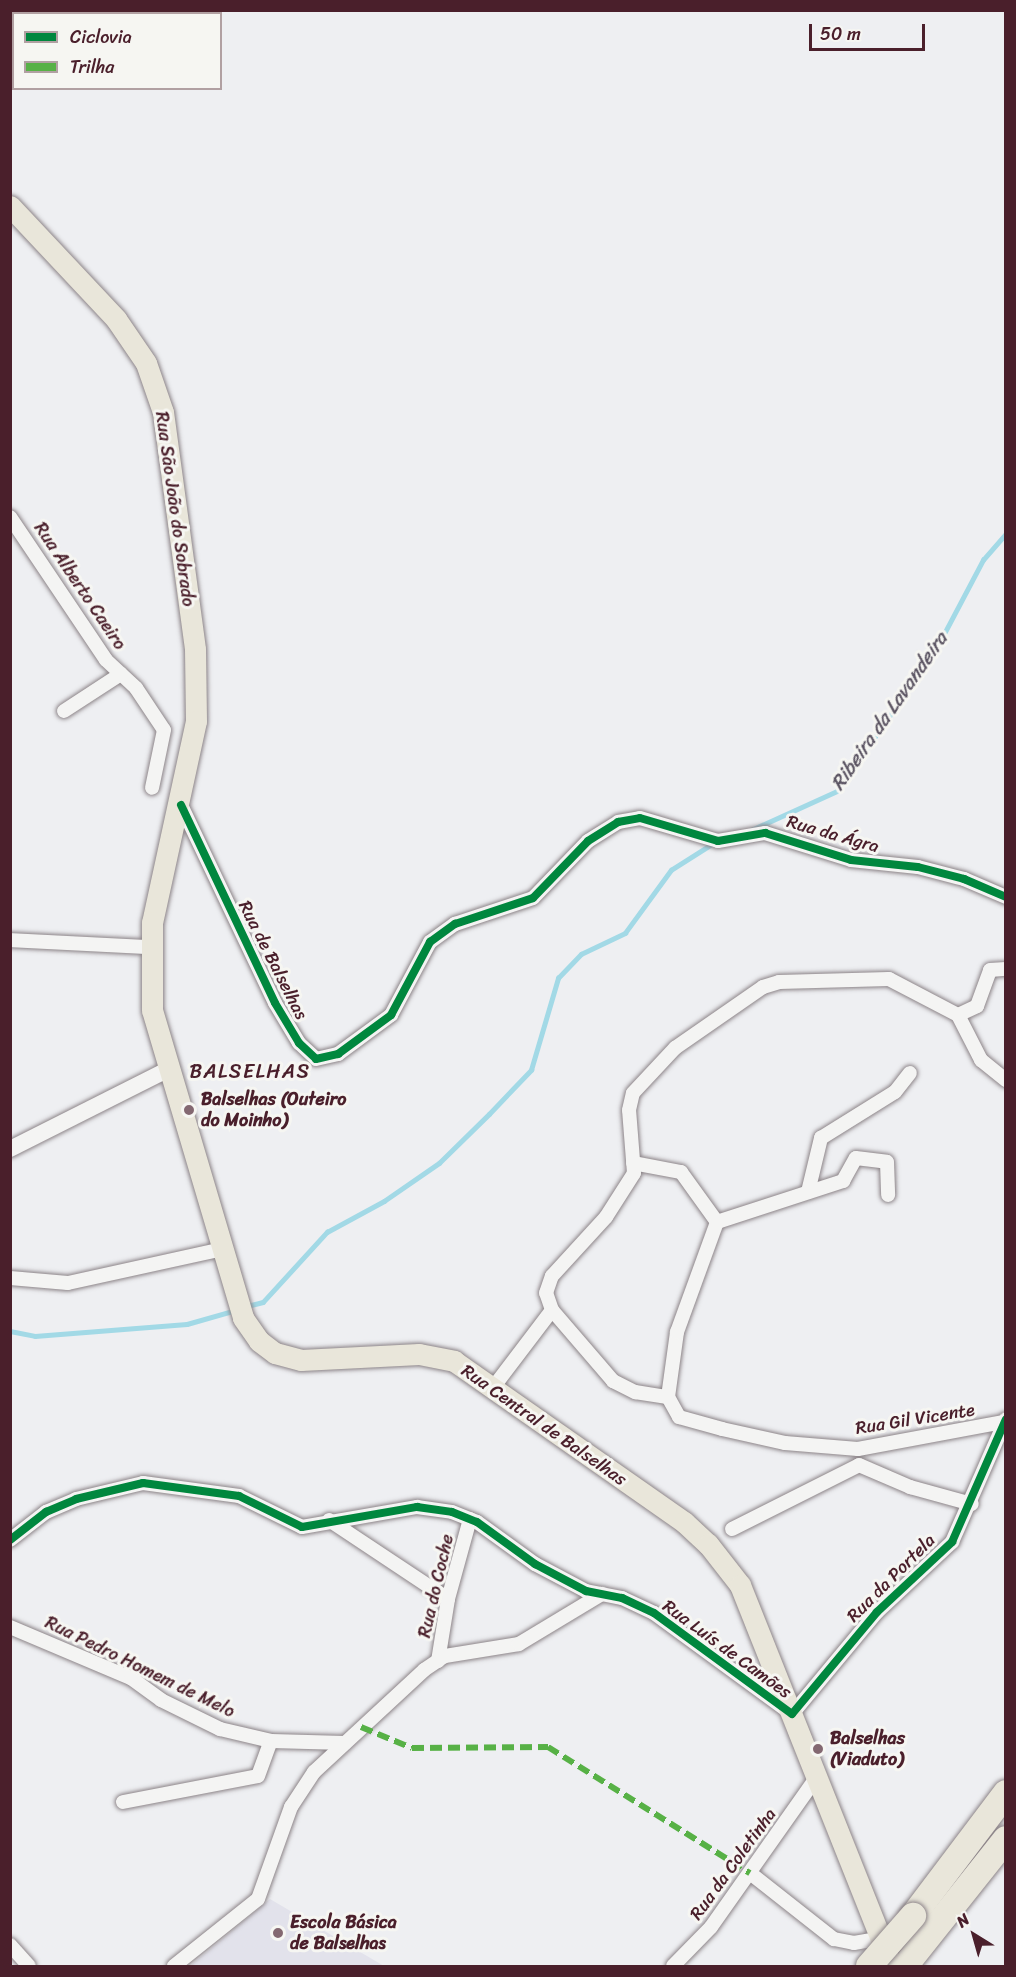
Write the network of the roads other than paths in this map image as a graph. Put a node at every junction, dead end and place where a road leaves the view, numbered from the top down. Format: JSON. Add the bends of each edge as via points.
{"nodes":[{"id":1,"x":10,"y":206,"type":"edge"},
{"id":2,"x":10,"y":517,"type":"edge"},
{"id":3,"x":121,"y":674,"type":"junction"},
{"id":4,"x":64,"y":711,"type":"dead end"},
{"id":5,"x":196,"y":722,"type":"joint"},
{"id":6,"x":152,"y":788,"type":"dead end"},
{"id":7,"x":181,"y":805,"type":"junction"},
{"id":8,"x":718,"y":841,"type":"joint"},
{"id":9,"x":1005,"y":897,"type":"edge"},
{"id":10,"x":10,"y":940,"type":"edge"},
{"id":11,"x":149,"y":947,"type":"junction"},
{"id":12,"x":1005,"y":969,"type":"edge"},
{"id":13,"x":958,"y":1015,"type":"junction"},
{"id":14,"x":169,"y":1069,"type":"junction"},
{"id":15,"x":910,"y":1073,"type":"dead end"},
{"id":16,"x":1005,"y":1080,"type":"edge"},
{"id":17,"x":10,"y":1149,"type":"edge"},
{"id":18,"x":633,"y":1163,"type":"junction"},
{"id":19,"x":808,"y":1192,"type":"junction"},
{"id":20,"x":888,"y":1195,"type":"dead end"},
{"id":21,"x":717,"y":1222,"type":"junction"},
{"id":22,"x":223,"y":1250,"type":"junction"},
{"id":23,"x":10,"y":1278,"type":"edge"},
{"id":24,"x":552,"y":1310,"type":"junction"},
{"id":25,"x":492,"y":1389,"type":"junction"},
{"id":26,"x":668,"y":1396,"type":"junction"},
{"id":27,"x":1004,"y":1421,"type":"edge"},
{"id":28,"x":858,"y":1449,"type":"junction"},
{"id":29,"x":858,"y":1465,"type":"junction"},
{"id":30,"x":972,"y":1504,"type":"junction"},
{"id":31,"x":470,"y":1519,"type":"junction"},
{"id":32,"x":329,"y":1520,"type":"junction"},
{"id":33,"x":732,"y":1529,"type":"dead end"},
{"id":34,"x":10,"y":1540,"type":"edge"},
{"id":35,"x":602,"y":1594,"type":"junction"},
{"id":36,"x":448,"y":1599,"type":"junction"},
{"id":37,"x":10,"y":1627,"type":"edge"},
{"id":38,"x":438,"y":1661,"type":"junction"},
{"id":39,"x":792,"y":1714,"type":"junction"},
{"id":40,"x":271,"y":1741,"type":"junction"},
{"id":41,"x":345,"y":1743,"type":"junction"},
{"id":42,"x":817,"y":1777,"type":"junction"},
{"id":43,"x":1005,"y":1793,"type":"edge"},
{"id":44,"x":123,"y":1802,"type":"dead end"},
{"id":45,"x":1005,"y":1839,"type":"edge"},
{"id":46,"x":750,"y":1873,"type":"junction"},
{"id":47,"x":881,"y":1938,"type":"junction"},
{"id":48,"x":860,"y":1942,"type":"junction"},
{"id":49,"x":10,"y":1946,"type":"edge"},
{"id":50,"x":29,"y":1966,"type":"edge"},
{"id":51,"x":174,"y":1966,"type":"edge"},
{"id":52,"x":673,"y":1966,"type":"edge"},
{"id":53,"x":870,"y":1966,"type":"edge"},
{"id":54,"x":892,"y":1966,"type":"edge"},
{"id":55,"x":905,"y":1966,"type":"edge"}],
"edges":[{"from":1,"to":5,"type":"main road","name":"Rua São João do Sobrado","via":[[116,319],[149,372],[163,412],[195,649]]},
{"from":2,"to":3,"type":"street","name":"Rua Alberto Caeiro","via":[[106,660]]},
{"from":3,"to":4,"type":"street","name":"Rua Alberto Caeiro"},
{"from":3,"to":6,"type":"street","name":"Rua Alberto Caeiro","via":[[136,688],[164,730]]},
{"from":5,"to":7,"type":"main road","name":"Rua Central de Balselhas"},
{"from":7,"to":8,"type":"street","name":"Rua de Balselhas","via":[[275,1003],[299,1043],[316,1059],[338,1054],[391,1015],[430,942],[455,924],[533,898],[588,841],[618,822],[640,818]]},
{"from":7,"to":11,"type":"main road","name":"Rua Central de Balselhas"},
{"from":8,"to":9,"type":"street","name":"Rua da Ágra","via":[[765,833],[850,860],[918,867],[964,879]]},
{"from":10,"to":11,"type":"street"},
{"from":11,"to":14,"type":"main road","name":"Rua Central de Balselhas","via":[[152,1010]]},
{"from":12,"to":13,"type":"street","via":[[990,970],[977,1006]]},
{"from":13,"to":16,"type":"street","via":[[981,1060]]},
{"from":13,"to":18,"type":"street","via":[[889,979],[873,976],[779,982],[763,987],[648,1071],[633,1093],[629,1110]]},
{"from":14,"to":17,"type":"street"},
{"from":14,"to":22,"type":"main road","name":"Rua Central de Balselhas"},
{"from":15,"to":19,"type":"street","via":[[895,1092],[821,1138]]},
{"from":18,"to":21,"type":"street","via":[[681,1172]]},
{"from":18,"to":24,"type":"street","via":[[634,1173],[606,1216],[552,1276],[546,1293]]},
{"from":19,"to":20,"type":"street","via":[[843,1181],[856,1158],[887,1162]]},
{"from":19,"to":21,"type":"street"},
{"from":21,"to":26,"type":"street","via":[[677,1332]]},
{"from":22,"to":23,"type":"street","via":[[68,1283]]},
{"from":22,"to":25,"type":"main road","name":"Rua Central de Balselhas","via":[[240,1308],[259,1341],[275,1353],[301,1360],[419,1354],[454,1361]]},
{"from":24,"to":25,"type":"street"},
{"from":24,"to":26,"type":"street","via":[[612,1381],[635,1392]]},
{"from":25,"to":39,"type":"main road","name":"Rua Central de Balselhas","via":[[684,1522],[708,1544],[740,1586]]},
{"from":26,"to":28,"type":"street","name":"Rua Gil Vicente","via":[[679,1417],[689,1420],[784,1443]]},
{"from":27,"to":28,"type":"street","name":"Rua Gil Vicente"},
{"from":27,"to":30,"type":"street","name":"Rua da Portela"},
{"from":28,"to":29,"type":"street"},
{"from":29,"to":30,"type":"street","via":[[910,1487]]},
{"from":29,"to":33,"type":"street"},
{"from":30,"to":39,"type":"street","name":"Rua da Portela","via":[[952,1542],[877,1612]]},
{"from":31,"to":32,"type":"street","name":"Rua Luís de Camões","via":[[417,1507]]},
{"from":31,"to":35,"type":"street","name":"Rua Luís de Camões","via":[[553,1575]]},
{"from":31,"to":36,"type":"street","name":"Rua do Coche"},
{"from":32,"to":34,"type":"street","name":"Rua Luís de Camões","via":[[302,1527],[239,1496],[143,1484],[76,1500],[46,1512]]},
{"from":32,"to":36,"type":"street"},
{"from":35,"to":38,"type":"street","via":[[519,1644]]},
{"from":35,"to":39,"type":"street","name":"Rua Luís de Camões","via":[[654,1613]]},
{"from":36,"to":38,"type":"street","name":"Rua do Coche"},
{"from":37,"to":40,"type":"street","name":"Rua Pedro Homem de Melo","via":[[131,1678],[161,1700],[220,1729]]},
{"from":38,"to":41,"type":"street"},
{"from":39,"to":42,"type":"main road","name":"Rua Central de Balselhas"},
{"from":40,"to":41,"type":"street","name":"Rua Pedro Homem de Melo"},
{"from":40,"to":44,"type":"street","via":[[258,1776]]},
{"from":41,"to":51,"type":"street","via":[[314,1772],[291,1807],[258,1899]]},
{"from":42,"to":46,"type":"street","name":"Rua da Coletinha"},
{"from":42,"to":47,"type":"main road","name":"Rua Central de Balselhas"},
{"from":43,"to":53,"type":"highway","bridge":true,"via":[[913,1916]]},
{"from":45,"to":55,"type":"highway"},
{"from":46,"to":48,"type":"street","via":[[834,1939]]},
{"from":46,"to":52,"type":"street","name":"Rua da Coletinha","via":[[711,1927]]},
{"from":47,"to":48,"type":"street"},
{"from":47,"to":54,"type":"main road","name":"Rua Central de Balselhas"},
{"from":48,"to":53,"type":"street"},
{"from":49,"to":50,"type":"street"}]}
